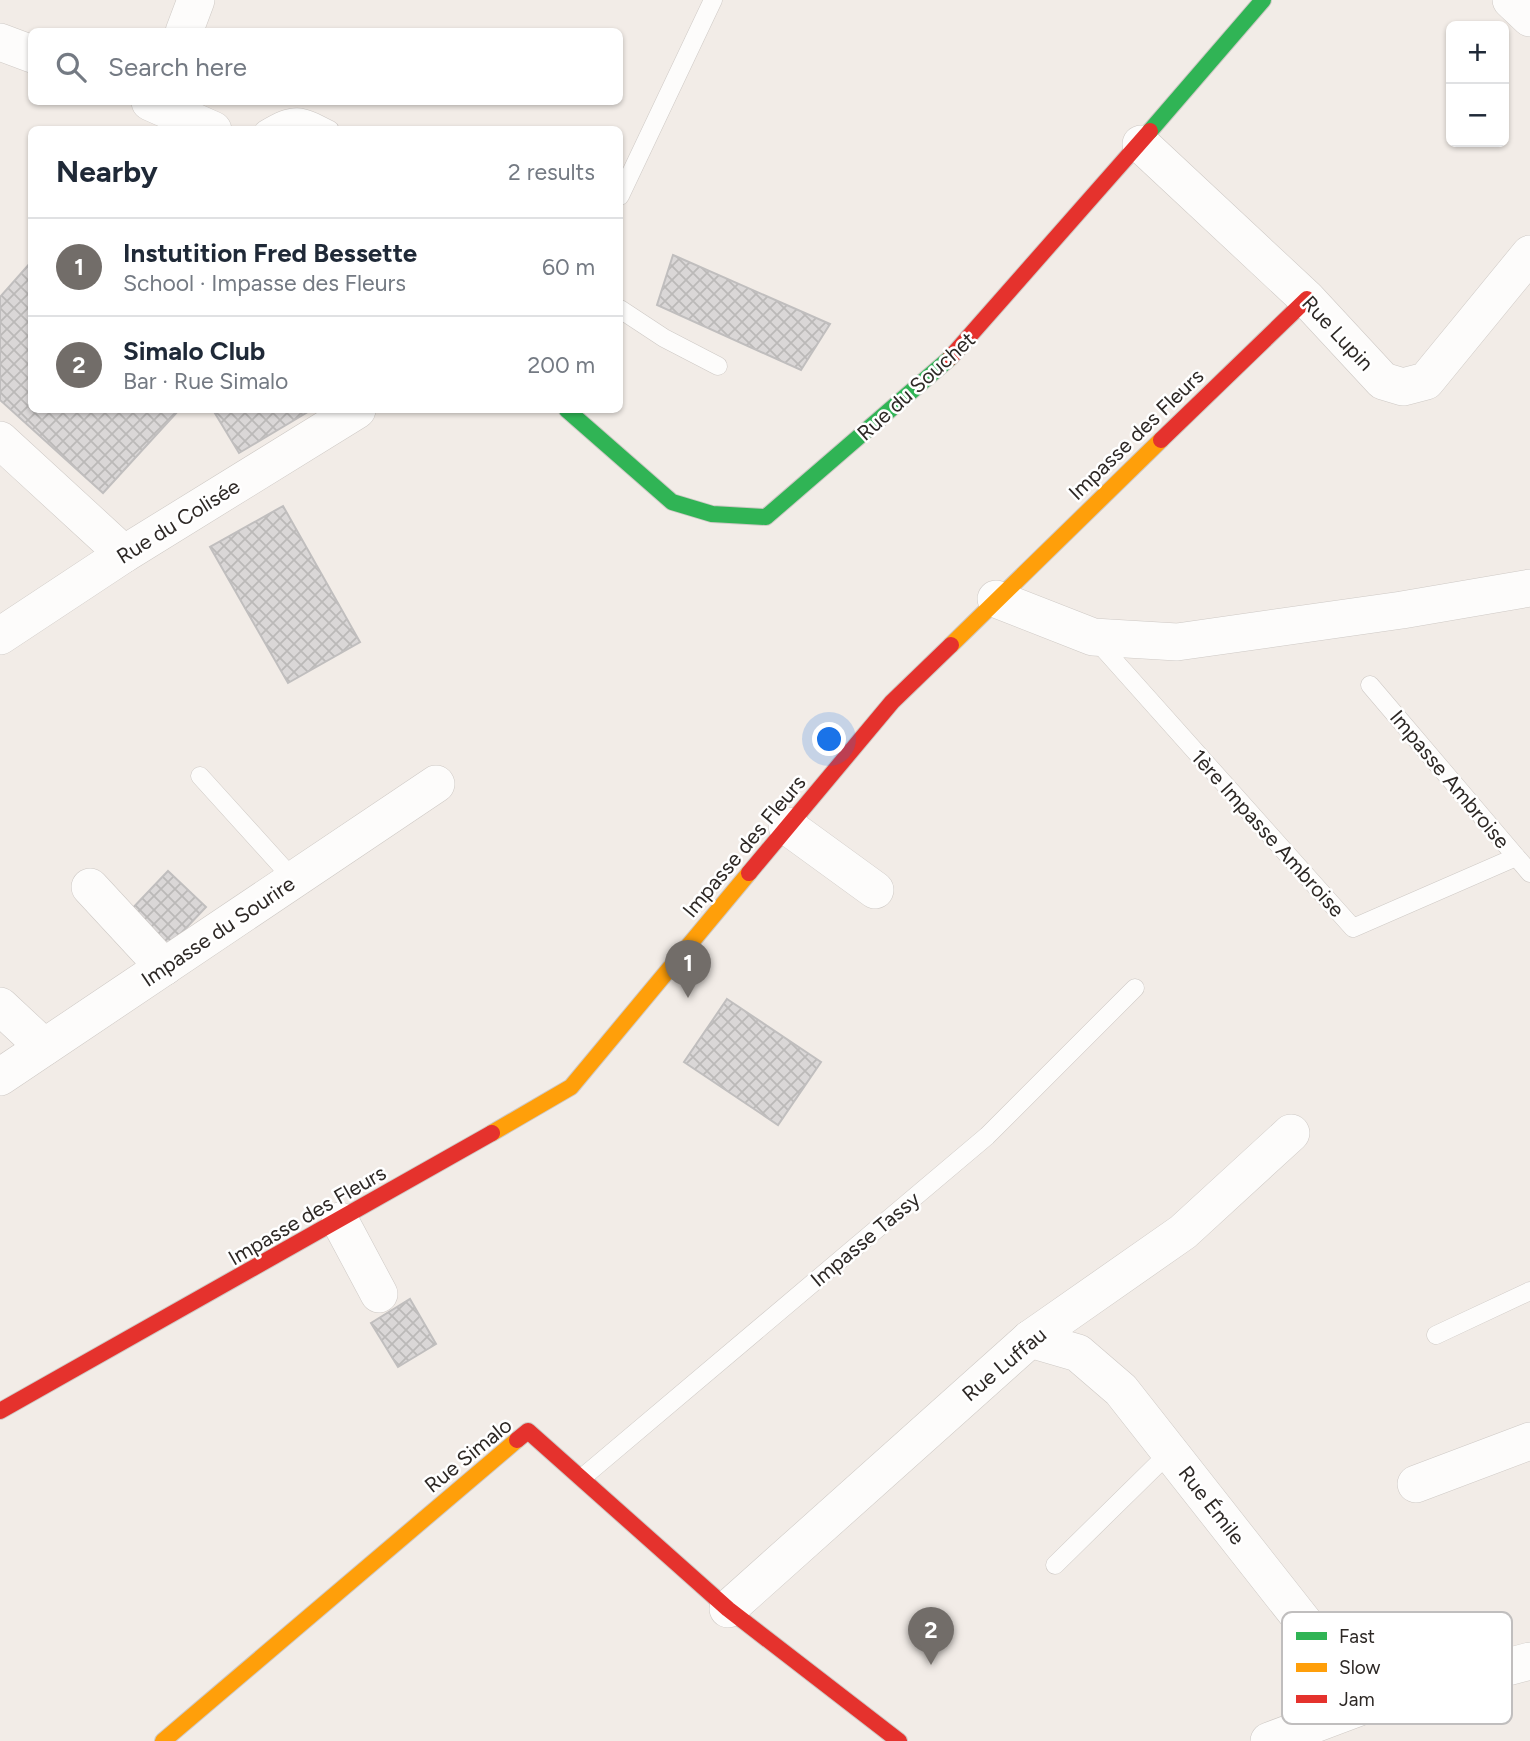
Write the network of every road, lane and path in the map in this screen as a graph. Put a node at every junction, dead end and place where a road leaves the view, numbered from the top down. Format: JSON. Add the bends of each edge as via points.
{"nodes":[{"id":1,"x":195,"y":0,"type":"edge"},
{"id":2,"x":713,"y":0,"type":"edge"},
{"id":3,"x":1264,"y":0,"type":"edge"},
{"id":4,"x":1511,"y":0,"type":"edge"},
{"id":5,"x":1530,"y":18,"type":"edge"},
{"id":6,"x":185,"y":28,"type":"edge"},
{"id":7,"x":0,"y":42,"type":"edge"},
{"id":8,"x":28,"y":52,"type":"edge"},
{"id":9,"x":160,"y":105,"type":"edge"},
{"id":10,"x":205,"y":126,"type":"edge"},
{"id":11,"x":271,"y":126,"type":"edge"},
{"id":12,"x":323,"y":126,"type":"edge"},
{"id":13,"x":1141,"y":144,"type":"junction"},
{"id":14,"x":623,"y":190,"type":"edge"},
{"id":15,"x":1530,"y":254,"type":"edge"},
{"id":16,"x":1307,"y":299,"type":"junction"},
{"id":17,"x":623,"y":311,"type":"edge"},
{"id":18,"x":719,"y":366,"type":"dead end"},
{"id":19,"x":352,"y":413,"type":"edge"},
{"id":20,"x":569,"y":413,"type":"edge"},
{"id":21,"x":0,"y":440,"type":"edge"},
{"id":22,"x":124,"y":554,"type":"junction"},
{"id":23,"x":1530,"y":588,"type":"edge"},
{"id":24,"x":996,"y":599,"type":"junction"},
{"id":25,"x":0,"y":636,"type":"edge"},
{"id":26,"x":1093,"y":637,"type":"junction"},
{"id":27,"x":1370,"y":685,"type":"dead end"},
{"id":28,"x":200,"y":776,"type":"dead end"},
{"id":29,"x":436,"y":784,"type":"dead end"},
{"id":30,"x":787,"y":826,"type":"junction"},
{"id":31,"x":1516,"y":858,"type":"junction"},
{"id":32,"x":1530,"y":873,"type":"edge"},
{"id":33,"x":295,"y":881,"type":"junction"},
{"id":34,"x":90,"y":887,"type":"dead end"},
{"id":35,"x":875,"y":890,"type":"dead end"},
{"id":36,"x":164,"y":967,"type":"junction"},
{"id":37,"x":1135,"y":988,"type":"dead end"},
{"id":38,"x":0,"y":1006,"type":"edge"},
{"id":39,"x":44,"y":1047,"type":"junction"},
{"id":40,"x":0,"y":1077,"type":"edge"},
{"id":41,"x":1291,"y":1133,"type":"dead end"},
{"id":42,"x":340,"y":1221,"type":"junction"},
{"id":43,"x":1530,"y":1291,"type":"edge"},
{"id":44,"x":379,"y":1294,"type":"dead end"},
{"id":45,"x":1436,"y":1335,"type":"dead end"},
{"id":46,"x":1030,"y":1339,"type":"junction"},
{"id":47,"x":0,"y":1412,"type":"edge"},
{"id":48,"x":1530,"y":1441,"type":"edge"},
{"id":49,"x":1170,"y":1452,"type":"junction"},
{"id":50,"x":583,"y":1477,"type":"junction"},
{"id":51,"x":1416,"y":1484,"type":"dead end"},
{"id":52,"x":1055,"y":1565,"type":"dead end"},
{"id":53,"x":728,"y":1609,"type":"junction"},
{"id":54,"x":1296,"y":1612,"type":"edge"},
{"id":55,"x":1530,"y":1661,"type":"edge"},
{"id":56,"x":1512,"y":1666,"type":"edge"},
{"id":57,"x":1314,"y":1724,"type":"edge"},
{"id":58,"x":163,"y":1741,"type":"edge"},
{"id":59,"x":899,"y":1741,"type":"edge"},
{"id":60,"x":1269,"y":1741,"type":"edge"}],
"edges":[{"from":1,"to":6,"type":"street"},
{"from":2,"to":14,"type":"lane"},
{"from":3,"to":13,"type":"street","name":"Rue du Souchet"},
{"from":4,"to":5,"type":"street"},
{"from":7,"to":8,"type":"street"},
{"from":9,"to":10,"type":"street"},
{"from":11,"to":12,"type":"lane","via":[[287,116],[305,116]]},
{"from":13,"to":16,"type":"street","name":"Rue Lupin"},
{"from":13,"to":20,"type":"street","name":"Rue du Souchet","via":[[962,348],[766,517],[712,514],[671,502]]},
{"from":15,"to":16,"type":"street","name":"Rue Lupin","via":[[1426,381],[1403,387],[1384,381]]},
{"from":16,"to":24,"type":"street","name":"Impasse des Fleurs"},
{"from":17,"to":18,"type":"lane"},
{"from":19,"to":22,"type":"street","name":"Rue du Colisée"},
{"from":21,"to":22,"type":"street"},
{"from":22,"to":25,"type":"street","name":"Rue du Colisée"},
{"from":23,"to":26,"type":"street","via":[[1177,642]]},
{"from":24,"to":26,"type":"street"},
{"from":24,"to":30,"type":"street","name":"Impasse des Fleurs","via":[[892,702]]},
{"from":26,"to":31,"type":"lane","name":"1ère Impasse Ambroise","via":[[1353,928]]},
{"from":27,"to":31,"type":"lane","name":"Impasse Ambroise"},
{"from":28,"to":33,"type":"lane"},
{"from":29,"to":33,"type":"street","name":"Impasse du Sourire"},
{"from":30,"to":35,"type":"street"},
{"from":30,"to":42,"type":"street","name":"Impasse des Fleurs","via":[[571,1087]]},
{"from":31,"to":32,"type":"lane","name":"Impasse Ambroise"},
{"from":33,"to":36,"type":"street","name":"Impasse du Sourire"},
{"from":34,"to":36,"type":"street"},
{"from":36,"to":39,"type":"street","name":"Impasse du Sourire"},
{"from":37,"to":50,"type":"lane","name":"Impasse Tassy","via":[[987,1136]]},
{"from":38,"to":39,"type":"street"},
{"from":39,"to":40,"type":"street","name":"Impasse du Sourire"},
{"from":41,"to":46,"type":"street","name":"Rue Luffau","via":[[1183,1232]]},
{"from":42,"to":44,"type":"street"},
{"from":42,"to":47,"type":"street","name":"Impasse des Fleurs"},
{"from":43,"to":45,"type":"lane"},
{"from":46,"to":49,"type":"street","name":"Rue Émile","via":[[1078,1353],[1121,1390]]},
{"from":46,"to":53,"type":"street","name":"Rue Luffau"},
{"from":48,"to":51,"type":"street"},
{"from":49,"to":52,"type":"lane"},
{"from":49,"to":54,"type":"street","name":"Rue Émile"},
{"from":50,"to":53,"type":"street","name":"Rue Simalo"},
{"from":50,"to":58,"type":"street","name":"Rue Simalo","via":[[528,1430]]},
{"from":53,"to":59,"type":"street","name":"Rue Simalo"},
{"from":55,"to":56,"type":"street"},
{"from":57,"to":60,"type":"street"}]}
